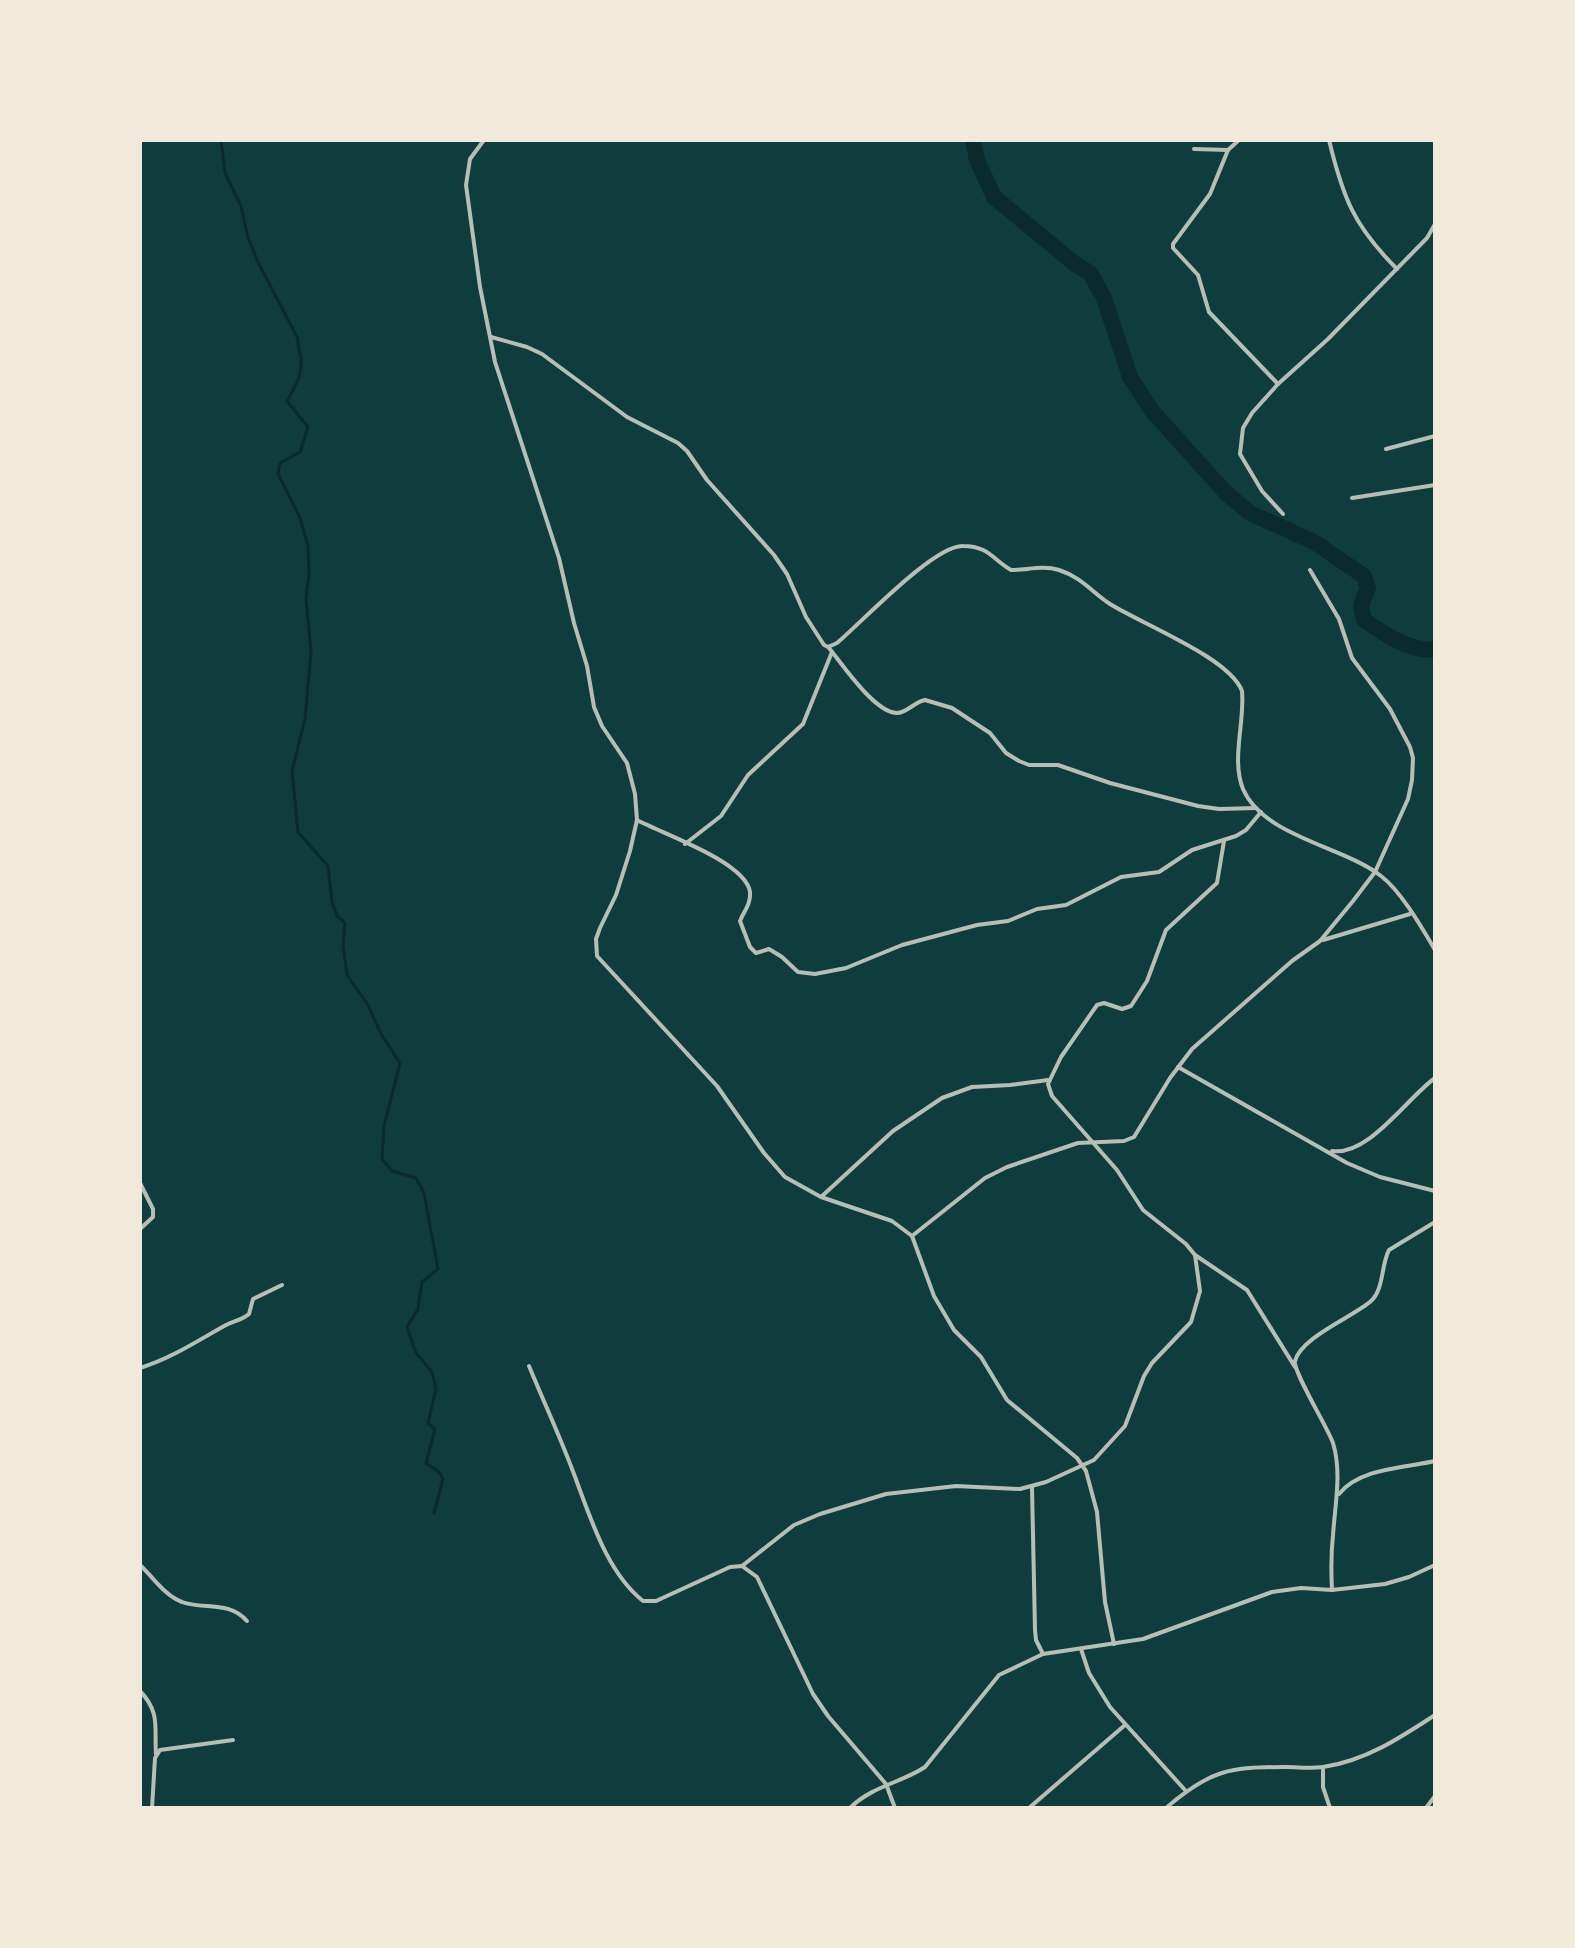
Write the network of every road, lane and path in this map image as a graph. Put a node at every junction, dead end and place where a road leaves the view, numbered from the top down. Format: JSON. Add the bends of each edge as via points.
{"nodes":[{"id":1,"x":484,"y":140,"type":"edge"},
{"id":2,"x":1239,"y":140,"type":"edge"},
{"id":3,"x":1329,"y":140,"type":"edge"},
{"id":4,"x":1194,"y":149,"type":"dead end"},
{"id":5,"x":1228,"y":150,"type":"junction"},
{"id":6,"x":1435,"y":224,"type":"edge"},
{"id":7,"x":1397,"y":269,"type":"junction"},
{"id":8,"x":491,"y":337,"type":"junction"},
{"id":9,"x":1278,"y":384,"type":"junction"},
{"id":10,"x":1435,"y":436,"type":"edge"},
{"id":11,"x":1386,"y":449,"type":"dead end"},
{"id":12,"x":1435,"y":485,"type":"edge"},
{"id":13,"x":1352,"y":498,"type":"dead end"},
{"id":14,"x":1283,"y":514,"type":"dead end"},
{"id":15,"x":1310,"y":570,"type":"dead end"},
{"id":16,"x":830,"y":649,"type":"junction"},
{"id":17,"x":1256,"y":808,"type":"junction"},
{"id":18,"x":1261,"y":812,"type":"junction"},
{"id":19,"x":637,"y":820,"type":"junction"},
{"id":20,"x":1224,"y":841,"type":"junction"},
{"id":21,"x":685,"y":844,"type":"junction"},
{"id":22,"x":1375,"y":872,"type":"junction"},
{"id":23,"x":1411,"y":914,"type":"junction"},
{"id":24,"x":1320,"y":941,"type":"junction"},
{"id":25,"x":1435,"y":950,"type":"edge"},
{"id":26,"x":1178,"y":1067,"type":"junction"},
{"id":27,"x":1435,"y":1078,"type":"edge"},
{"id":28,"x":1049,"y":1080,"type":"junction"},
{"id":29,"x":1090,"y":1141,"type":"junction"},
{"id":30,"x":1327,"y":1150,"type":"junction"},
{"id":31,"x":140,"y":1183,"type":"edge"},
{"id":32,"x":1435,"y":1191,"type":"edge"},
{"id":33,"x":821,"y":1197,"type":"junction"},
{"id":34,"x":1435,"y":1222,"type":"edge"},
{"id":35,"x":140,"y":1229,"type":"edge"},
{"id":36,"x":912,"y":1236,"type":"junction"},
{"id":37,"x":1195,"y":1255,"type":"junction"},
{"id":38,"x":282,"y":1285,"type":"dead end"},
{"id":39,"x":529,"y":1366,"type":"dead end"},
{"id":40,"x":1295,"y":1367,"type":"junction"},
{"id":41,"x":140,"y":1368,"type":"edge"},
{"id":42,"x":1435,"y":1461,"type":"edge"},
{"id":43,"x":1083,"y":1467,"type":"junction"},
{"id":44,"x":1032,"y":1487,"type":"junction"},
{"id":45,"x":1337,"y":1496,"type":"junction"},
{"id":46,"x":140,"y":1565,"type":"edge"},
{"id":47,"x":1435,"y":1565,"type":"edge"},
{"id":48,"x":742,"y":1566,"type":"junction"},
{"id":49,"x":1332,"y":1590,"type":"junction"},
{"id":50,"x":247,"y":1621,"type":"dead end"},
{"id":51,"x":1114,"y":1644,"type":"junction"},
{"id":52,"x":1080,"y":1648,"type":"junction"},
{"id":53,"x":1043,"y":1654,"type":"junction"},
{"id":54,"x":140,"y":1691,"type":"edge"},
{"id":55,"x":1435,"y":1715,"type":"edge"},
{"id":56,"x":1125,"y":1725,"type":"junction"},
{"id":57,"x":233,"y":1740,"type":"dead end"},
{"id":58,"x":156,"y":1754,"type":"junction"},
{"id":59,"x":1323,"y":1767,"type":"junction"},
{"id":60,"x":886,"y":1784,"type":"junction"},
{"id":61,"x":1185,"y":1790,"type":"junction"},
{"id":62,"x":1435,"y":1796,"type":"edge"},
{"id":63,"x":1174,"y":1802,"type":"junction"},
{"id":64,"x":152,"y":1808,"type":"edge"},
{"id":65,"x":850,"y":1808,"type":"edge"},
{"id":66,"x":895,"y":1808,"type":"edge"},
{"id":67,"x":1029,"y":1808,"type":"edge"},
{"id":68,"x":1166,"y":1808,"type":"edge"},
{"id":69,"x":1177,"y":1808,"type":"edge"},
{"id":70,"x":1330,"y":1808,"type":"edge"},
{"id":71,"x":1426,"y":1808,"type":"edge"}],
"edges":[{"from":1,"to":8,"type":"street","via":[[470,159],[466,185]]},
{"from":2,"to":5,"type":"street"},
{"from":3,"to":7,"type":"street","via":[[1350,212]]},
{"from":4,"to":5,"type":"street"},
{"from":5,"to":9,"type":"street","via":[[1210,194],[1173,248],[1198,275],[1209,312]]},
{"from":6,"to":7,"type":"street"},
{"from":7,"to":9,"type":"street"},
{"from":8,"to":16,"type":"street","via":[[542,354],[627,417],[678,443],[774,555],[817,638]]},
{"from":8,"to":19,"type":"street","via":[[559,558],[594,707],[630,770]]},
{"from":9,"to":14,"type":"street","via":[[1243,428],[1240,454]]},
{"from":10,"to":11,"type":"street"},
{"from":12,"to":13,"type":"street"},
{"from":15,"to":22,"type":"street","via":[[1339,619],[1352,658],[1390,709],[1413,758],[1408,799]]},
{"from":16,"to":17,"type":"street","via":[[888,711],[898,713],[925,700],[948,706],[1029,765],[1058,765],[1198,806]]},
{"from":16,"to":17,"type":"street","via":[[928,562],[955,546],[990,552],[1011,570],[1041,567],[1073,575],[1111,604],[1209,658],[1238,682],[1243,707],[1239,766],[1244,790]]},
{"from":16,"to":21,"type":"street","via":[[803,724],[748,775],[721,816]]},
{"from":17,"to":18,"type":"street"},
{"from":18,"to":20,"type":"street","via":[[1246,830]]},
{"from":18,"to":22,"type":"street"},
{"from":19,"to":21,"type":"street"},
{"from":19,"to":33,"type":"street","via":[[622,879],[596,939],[597,956],[717,1086],[772,1164]]},
{"from":20,"to":21,"type":"street","via":[[1192,850],[1159,872],[1112,881],[1066,905],[902,945],[846,968],[815,974],[793,969],[769,949],[756,953],[750,947],[740,921],[750,896],[745,878]]},
{"from":20,"to":28,"type":"street","via":[[1217,883],[1166,930],[1153,969],[1131,1006],[1097,1005]]},
{"from":22,"to":23,"type":"street"},
{"from":22,"to":24,"type":"street"},
{"from":23,"to":24,"type":"street"},
{"from":23,"to":25,"type":"street"},
{"from":24,"to":26,"type":"street","via":[[1209,1032]]},
{"from":26,"to":29,"type":"street","via":[[1134,1137]]},
{"from":26,"to":30,"type":"street"},
{"from":27,"to":30,"type":"street","via":[[1359,1145],[1342,1152]]},
{"from":28,"to":29,"type":"street","via":[[1052,1096]]},
{"from":28,"to":33,"type":"street","via":[[972,1087],[942,1098],[893,1131]]},
{"from":29,"to":36,"type":"street","via":[[985,1178]]},
{"from":29,"to":37,"type":"street","via":[[1143,1210]]},
{"from":30,"to":32,"type":"street","via":[[1380,1177]]},
{"from":31,"to":35,"type":"street","via":[[153,1217]]},
{"from":33,"to":36,"type":"street","via":[[892,1221]]},
{"from":34,"to":40,"type":"street","via":[[1389,1250],[1374,1298],[1301,1350]]},
{"from":36,"to":43,"type":"street","via":[[934,1296],[954,1330],[981,1357],[1007,1400]]},
{"from":37,"to":40,"type":"street","via":[[1247,1290]]},
{"from":37,"to":43,"type":"street","via":[[1200,1291],[1191,1322],[1152,1363],[1125,1426]]},
{"from":38,"to":41,"type":"street","via":[[253,1299],[249,1314],[239,1322]]},
{"from":39,"to":48,"type":"street","via":[[592,1525],[633,1593],[643,1601],[656,1601]]},
{"from":40,"to":45,"type":"street","via":[[1333,1443]]},
{"from":42,"to":45,"type":"street","via":[[1364,1476]]},
{"from":43,"to":44,"type":"street"},
{"from":43,"to":51,"type":"street","via":[[1097,1512]]},
{"from":44,"to":48,"type":"street","via":[[956,1486],[886,1494],[794,1525]]},
{"from":44,"to":53,"type":"street","via":[[1035,1630]]},
{"from":45,"to":49,"type":"street"},
{"from":46,"to":50,"type":"street","via":[[179,1601],[228,1609]]},
{"from":47,"to":49,"type":"street","via":[[1385,1584]]},
{"from":48,"to":60,"type":"street","via":[[768,1595],[828,1716]]},
{"from":49,"to":51,"type":"street","via":[[1272,1592],[1143,1639]]},
{"from":51,"to":52,"type":"street"},
{"from":52,"to":53,"type":"street"},
{"from":52,"to":56,"type":"street","via":[[1098,1691]]},
{"from":53,"to":60,"type":"street","via":[[999,1675],[925,1767]]},
{"from":54,"to":58,"type":"street","via":[[156,1718]]},
{"from":55,"to":59,"type":"street","via":[[1383,1748]]},
{"from":56,"to":61,"type":"street"},
{"from":56,"to":67,"type":"street"},
{"from":57,"to":58,"type":"street"},
{"from":58,"to":64,"type":"street"},
{"from":59,"to":61,"type":"street","via":[[1225,1771]]},
{"from":59,"to":70,"type":"street"},
{"from":60,"to":65,"type":"street"},
{"from":60,"to":66,"type":"street"},
{"from":61,"to":63,"type":"street"},
{"from":62,"to":71,"type":"street"},
{"from":63,"to":68,"type":"street"},
{"from":63,"to":69,"type":"street"}]}
